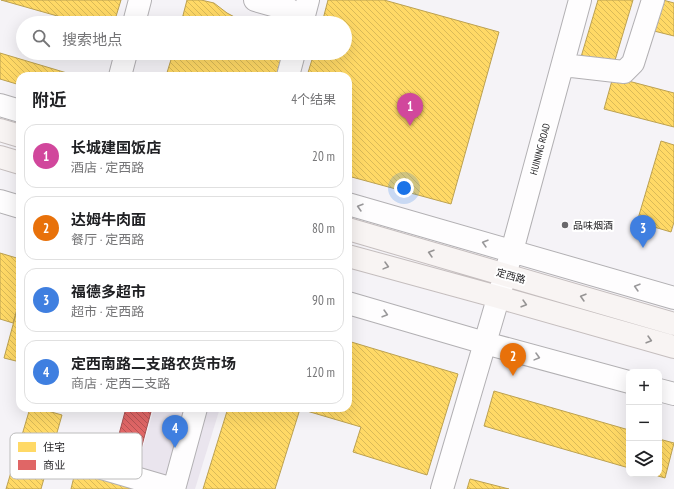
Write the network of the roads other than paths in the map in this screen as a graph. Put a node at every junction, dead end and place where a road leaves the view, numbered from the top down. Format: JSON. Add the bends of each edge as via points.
{"nodes":[{"id":1,"x":140,"y":0,"type":"edge"},
{"id":2,"x":255,"y":0,"type":"edge"},
{"id":3,"x":580,"y":0,"type":"edge"},
{"id":4,"x":654,"y":0,"type":"edge"},
{"id":5,"x":300,"y":11,"type":"edge"},
{"id":6,"x":136,"y":16,"type":"edge"},
{"id":7,"x":124,"y":60,"type":"edge"},
{"id":8,"x":292,"y":60,"type":"edge"},
{"id":9,"x":563,"y":65,"type":"junction"},
{"id":10,"x":121,"y":72,"type":"edge"},
{"id":11,"x":289,"y":72,"type":"edge"},
{"id":12,"x":0,"y":105,"type":"edge"},
{"id":13,"x":16,"y":109,"type":"edge"},
{"id":14,"x":0,"y":130,"type":"edge"},
{"id":15,"x":16,"y":135,"type":"edge"},
{"id":16,"x":0,"y":157,"type":"edge"},
{"id":17,"x":16,"y":162,"type":"edge"},
{"id":18,"x":0,"y":201,"type":"edge"},
{"id":19,"x":352,"y":205,"type":"edge"},
{"id":20,"x":16,"y":206,"type":"edge"},
{"id":21,"x":352,"y":230,"type":"edge"},
{"id":22,"x":512,"y":251,"type":"junction"},
{"id":23,"x":352,"y":257,"type":"edge"},
{"id":24,"x":505,"y":274,"type":"junction"},
{"id":25,"x":498,"y":297,"type":"junction"},
{"id":26,"x":674,"y":298,"type":"edge"},
{"id":27,"x":352,"y":304,"type":"edge"},
{"id":28,"x":674,"y":324,"type":"edge"},
{"id":29,"x":485,"y":343,"type":"junction"},
{"id":30,"x":674,"y":347,"type":"edge"},
{"id":31,"x":626,"y":381,"type":"edge"},
{"id":32,"x":662,"y":391,"type":"edge"},
{"id":33,"x":674,"y":394,"type":"edge"},
{"id":34,"x":195,"y":412,"type":"edge"},
{"id":35,"x":140,"y":479,"type":"edge"},
{"id":36,"x":174,"y":489,"type":"edge"},
{"id":37,"x":442,"y":489,"type":"edge"}],
"edges":[{"from":1,"to":6,"type":"street"},
{"from":2,"to":5,"type":"street"},
{"from":3,"to":9,"type":"street","name":"HUINING ROAD"},
{"from":4,"to":9,"type":"street","via":[[633,63],[624,72]]},
{"from":7,"to":10,"type":"street"},
{"from":8,"to":11,"type":"street"},
{"from":9,"to":22,"type":"street","name":"HUINING ROAD"},
{"from":12,"to":13,"type":"street"},
{"from":14,"to":15,"type":"main road"},
{"from":16,"to":17,"type":"main road"},
{"from":18,"to":20,"type":"street"},
{"from":22,"to":19,"type":"street","one_way":true},
{"from":24,"to":21,"type":"main road","name":"定西路","one_way":true},
{"from":22,"to":24,"type":"street","name":"HUINING ROAD"},
{"from":26,"to":22,"type":"street","one_way":true},
{"from":23,"to":25,"type":"main road","one_way":true},
{"from":24,"to":25,"type":"street","name":"HUINING ROAD"},
{"from":28,"to":24,"type":"main road","name":"定西路","one_way":true},
{"from":25,"to":29,"type":"street","name":"HUINING ROAD"},
{"from":25,"to":30,"type":"main road","one_way":true},
{"from":27,"to":29,"type":"street","one_way":true},
{"from":29,"to":31,"type":"street","one_way":true},
{"from":29,"to":37,"type":"street","name":"HUINING ROAD"},
{"from":32,"to":33,"type":"street"},
{"from":34,"to":36,"type":"street"},
{"from":35,"to":36,"type":"street"}]}
